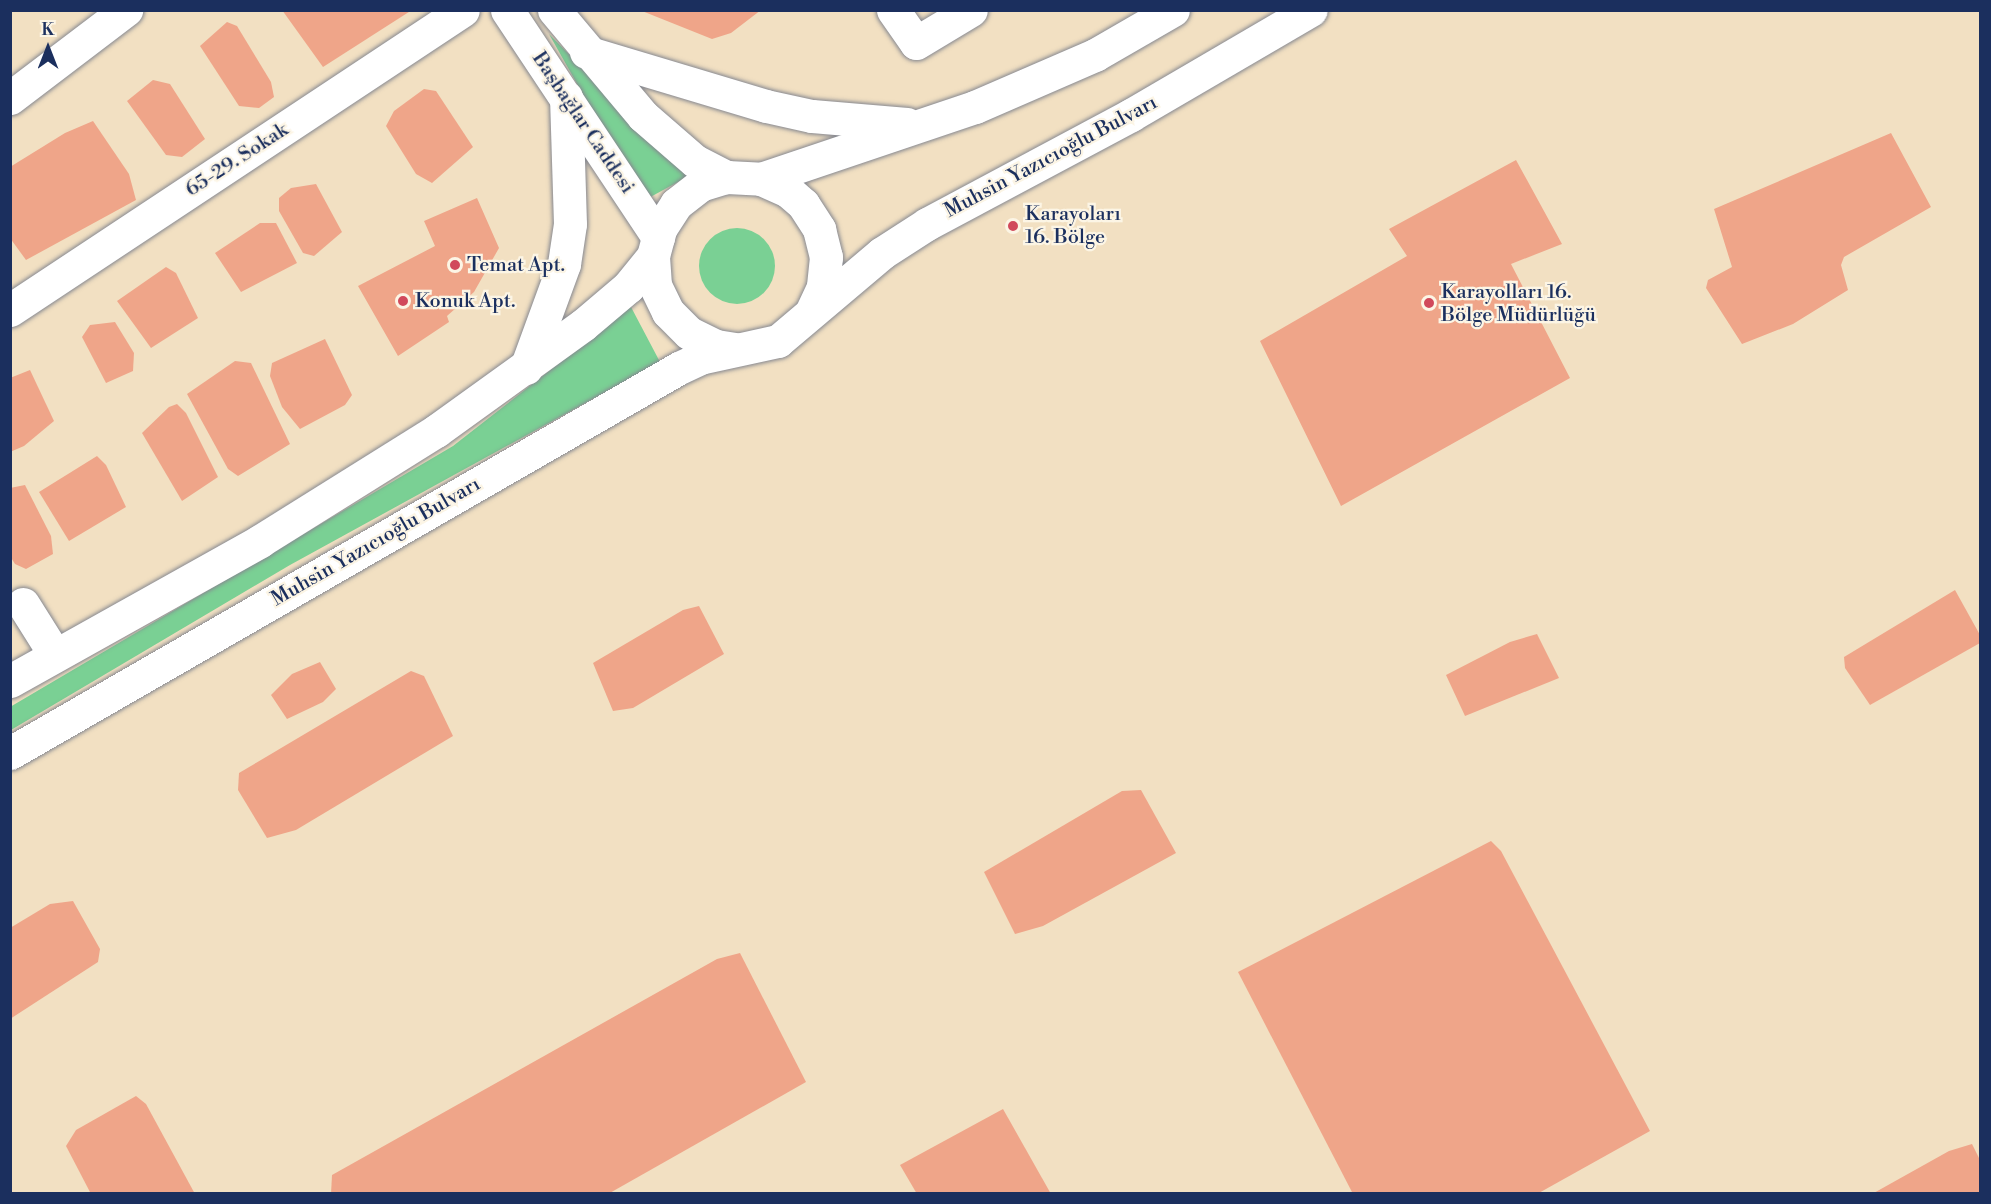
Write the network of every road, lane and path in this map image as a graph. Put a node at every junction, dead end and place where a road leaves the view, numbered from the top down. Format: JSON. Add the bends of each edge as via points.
{"nodes":[{"id":1,"x":126,"y":10,"type":"edge"},
{"id":2,"x":463,"y":10,"type":"edge"},
{"id":3,"x":507,"y":10,"type":"edge"},
{"id":4,"x":554,"y":10,"type":"edge"},
{"id":5,"x":893,"y":10,"type":"edge"},
{"id":6,"x":971,"y":10,"type":"edge"},
{"id":7,"x":1173,"y":10,"type":"edge"},
{"id":8,"x":1311,"y":10,"type":"edge"},
{"id":9,"x":586,"y":52,"type":"junction"},
{"id":10,"x":566,"y":97,"type":"junction"},
{"id":11,"x":10,"y":98,"type":"edge"},
{"id":12,"x":927,"y":124,"type":"junction"},
{"id":13,"x":727,"y":177,"type":"junction"},
{"id":14,"x":761,"y":179,"type":"junction"},
{"id":15,"x":656,"y":246,"type":"junction"},
{"id":16,"x":10,"y":310,"type":"edge"},
{"id":17,"x":803,"y":322,"type":"junction"},
{"id":18,"x":748,"y":349,"type":"junction"},
{"id":19,"x":525,"y":368,"type":"junction"},
{"id":20,"x":23,"y":604,"type":"dead end"},
{"id":21,"x":55,"y":655,"type":"junction"},
{"id":22,"x":10,"y":681,"type":"edge"},
{"id":23,"x":10,"y":753,"type":"edge"}],
"edges":[{"from":1,"to":11,"type":"main road"},
{"from":2,"to":16,"type":"main road","name":"65-29. Sokak"},
{"from":3,"to":10,"type":"main road","name":"Başbağlar Caddesi"},
{"from":4,"to":9,"type":"main road","name":"Başbağlar Caddesi"},
{"from":5,"to":6,"type":"main road","via":[[916,43]]},
{"from":7,"to":12,"type":"main road","name":"Muhsin Yazıcıoğlu Bulvarı","via":[[1095,55]]},
{"from":8,"to":17,"type":"main road","name":"Muhsin Yazıcıoğlu Bulvarı","via":[[1131,115],[927,224],[882,253]]},
{"from":9,"to":12,"type":"main road","via":[[680,83],[812,116]]},
{"from":9,"to":13,"type":"main road","name":"Başbağlar Caddesi","via":[[644,116],[695,161]]},
{"from":10,"to":15,"type":"main road","name":"Başbağlar Caddesi"},
{"from":10,"to":19,"type":"main road","via":[[571,164],[569,232],[556,286]]},
{"from":12,"to":14,"type":"main road","name":"Muhsin Yazıcıoğlu Bulvarı"},
{"from":13,"to":14,"type":"main road","name":"Muhsin Yazıcıoğlu Bulvarı"},
{"from":13,"to":15,"type":"main road","name":"Muhsin Yazıcıoğlu Bulvarı","via":[[700,185],[683,196],[664,220]]},
{"from":14,"to":17,"type":"main road","name":"Muhsin Yazıcıoğlu Bulvarı","via":[[788,191],[803,204],[823,238],[825,278],[815,306]]},
{"from":15,"to":18,"type":"main road","name":"Muhsin Yazıcıoğlu Bulvarı","via":[[659,294],[681,327],[716,346]]},
{"from":15,"to":19,"type":"main road","name":"Muhsin Yazıcıoğlu Bulvarı","via":[[628,287]]},
{"from":17,"to":18,"type":"main road","name":"Muhsin Yazıcıoğlu Bulvarı","via":[[778,341]]},
{"from":18,"to":23,"type":"main road","name":"Muhsin Yazıcıoğlu Bulvarı","via":[[700,358],[679,368]]},
{"from":19,"to":21,"type":"main road","name":"Muhsin Yazıcıoğlu Bulvarı","via":[[260,542]]},
{"from":20,"to":21,"type":"main road"},
{"from":21,"to":22,"type":"main road","name":"Muhsin Yazıcıoğlu Bulvarı"}]}
